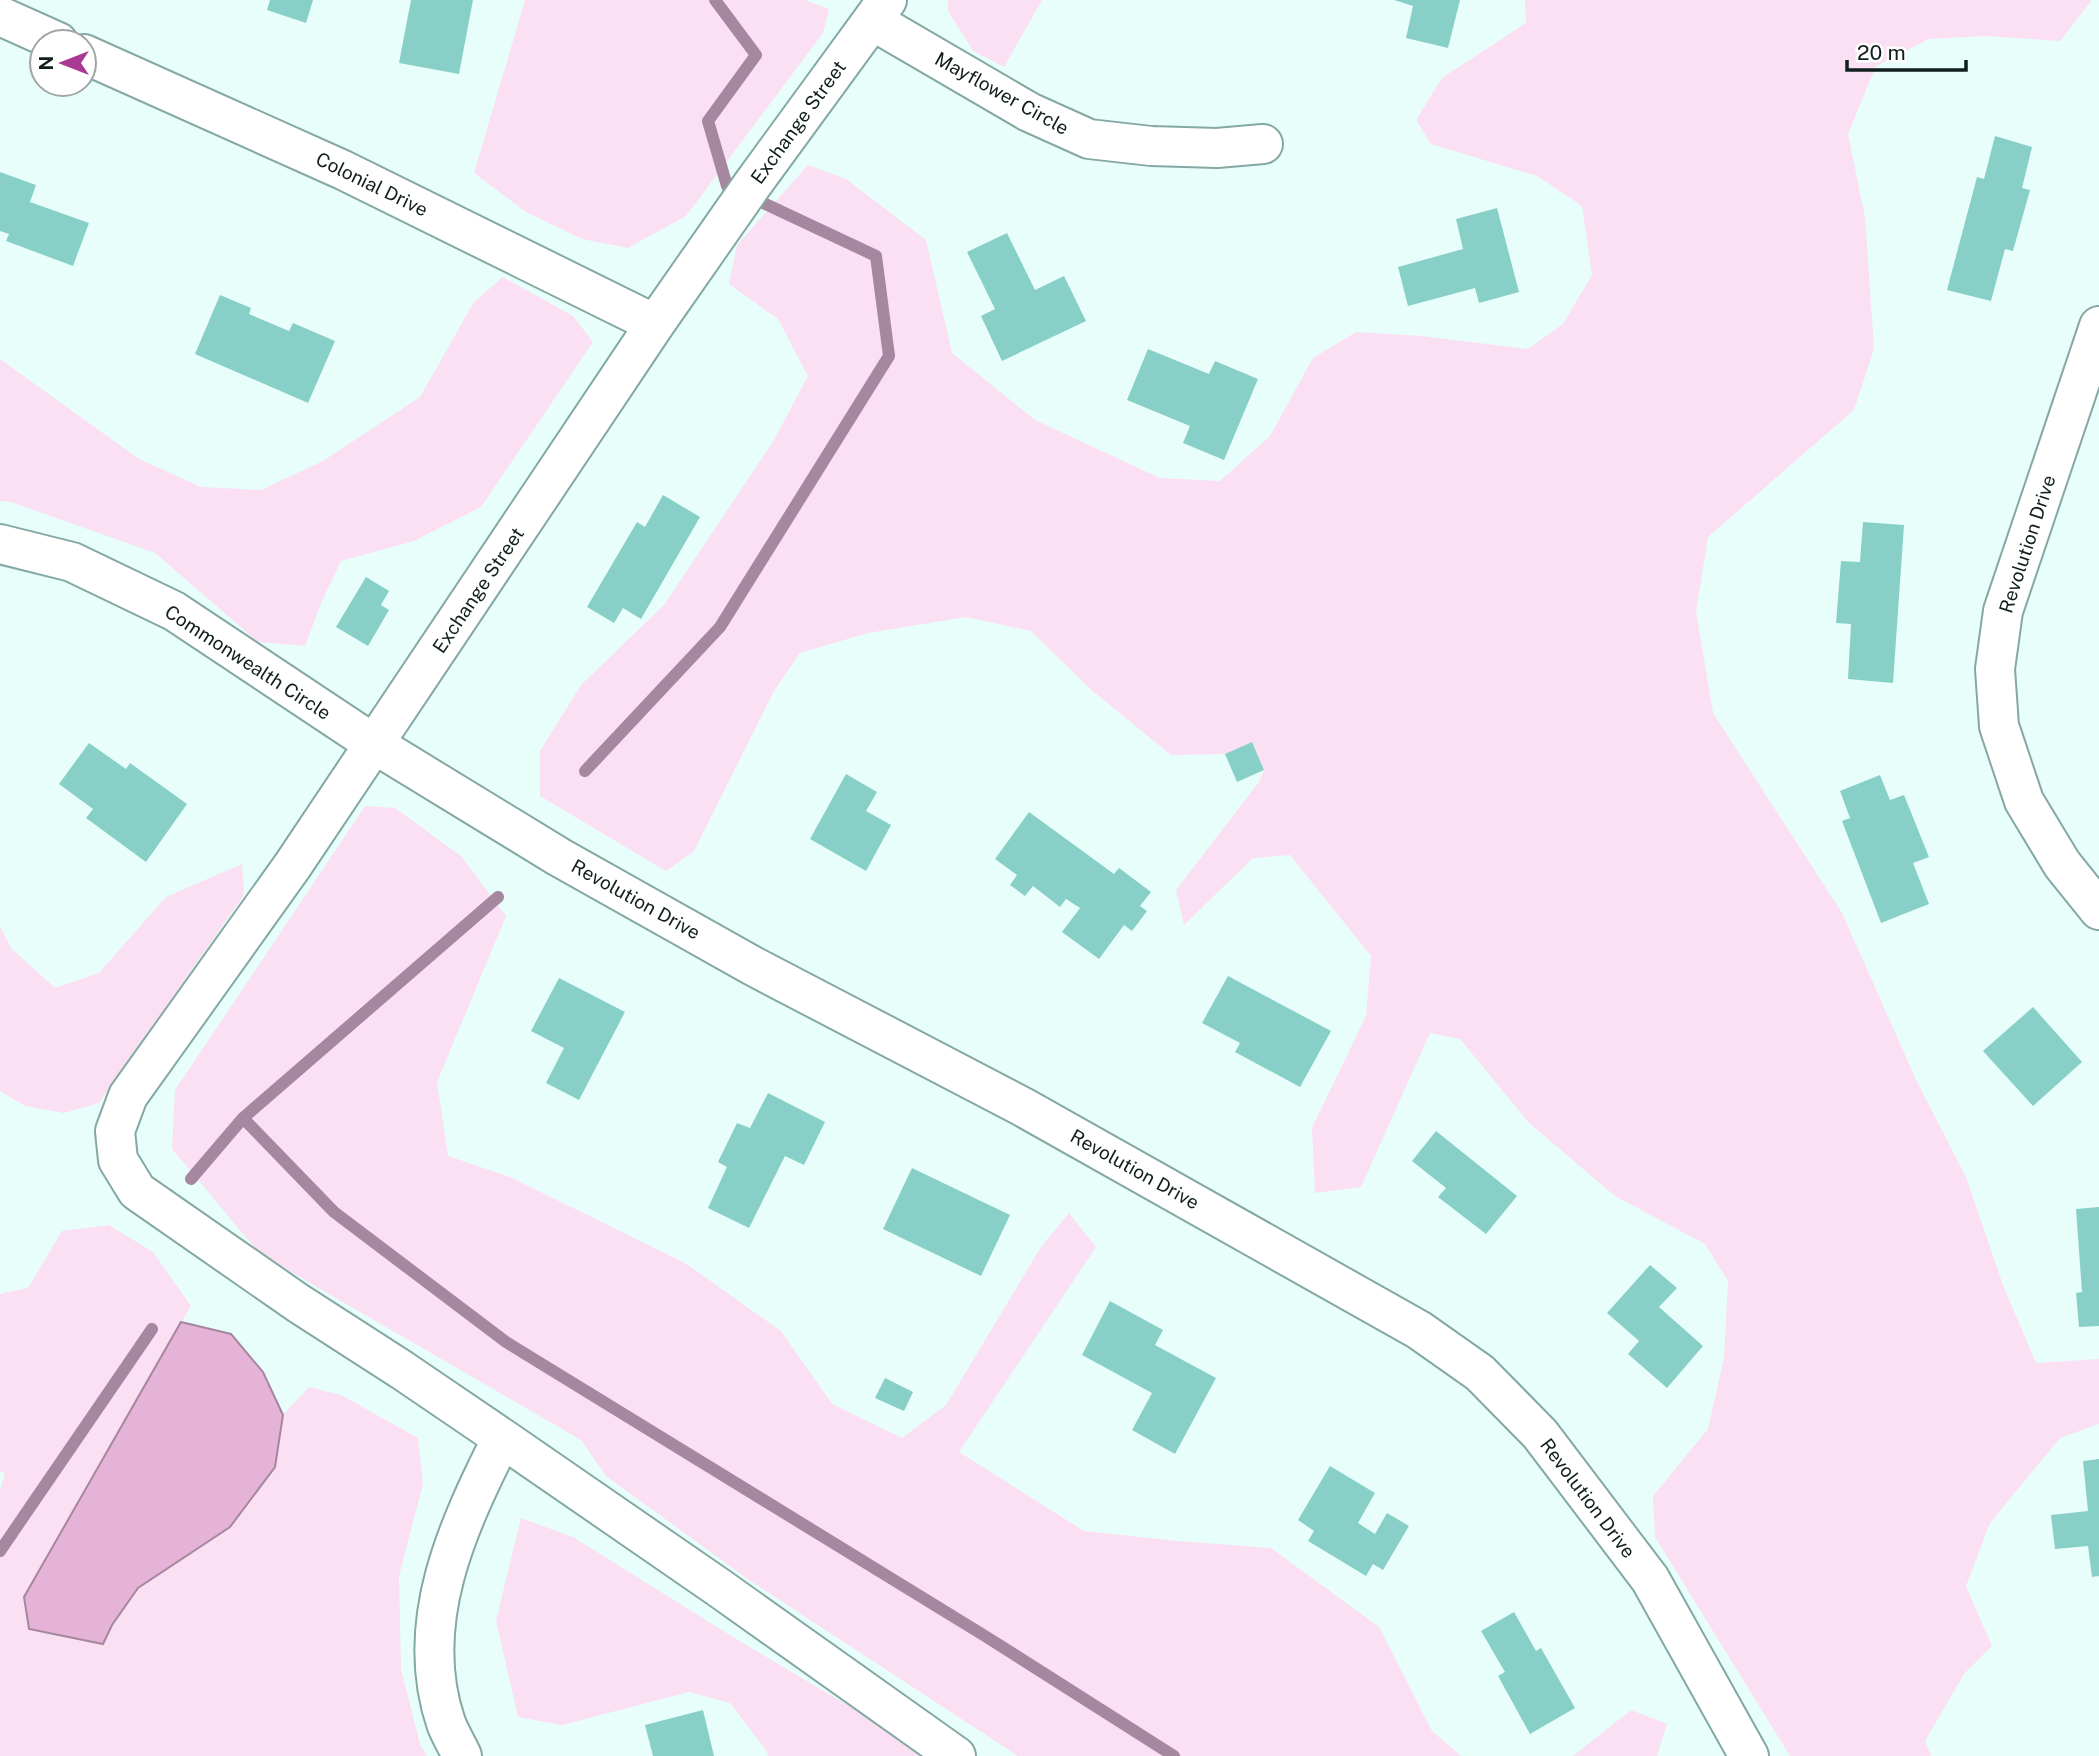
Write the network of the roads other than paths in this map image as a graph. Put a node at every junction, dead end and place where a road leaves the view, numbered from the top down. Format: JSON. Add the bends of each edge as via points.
{"nodes":[{"id":1,"x":880,"y":10,"type":"edge"},
{"id":2,"x":0,"y":16,"type":"edge"},
{"id":3,"x":28,"y":29,"type":"edge"},
{"id":4,"x":98,"y":60,"type":"edge"},
{"id":5,"x":1264,"y":144,"type":"dead end"},
{"id":6,"x":655,"y":324,"type":"junction"},
{"id":7,"x":2099,"y":326,"type":"edge"},
{"id":8,"x":0,"y":544,"type":"edge"},
{"id":9,"x":374,"y":744,"type":"junction"},
{"id":10,"x":2099,"y":910,"type":"edge"},
{"id":11,"x":502,"y":1438,"type":"junction"},
{"id":12,"x":463,"y":1756,"type":"edge"},
{"id":13,"x":956,"y":1756,"type":"edge"},
{"id":14,"x":1749,"y":1756,"type":"edge"}],
"edges":[{"from":1,"to":5,"type":"street","name":"Mayflower Circle","via":[[1029,112],[1089,139],[1217,148]]},
{"from":1,"to":6,"type":"street","name":"Exchange Street"},
{"from":2,"to":3,"type":"street"},
{"from":4,"to":6,"type":"street","name":"Colonial Drive","via":[[343,170]]},
{"from":6,"to":9,"type":"street","name":"Exchange Street"},
{"from":7,"to":10,"type":"street","name":"Revolution Drive","via":[[2003,611],[1996,669],[1999,726],[2024,802],[2062,864]]},
{"from":8,"to":9,"type":"street","name":"Commonwealth Circle","via":[[72,562],[174,611]]},
{"from":9,"to":11,"type":"street","name":"Exchange Street","via":[[128,1096],[115,1131],[118,1160],[138,1191],[298,1304]]},
{"from":9,"to":14,"type":"street","name":"Revolution Drive","via":[[559,857],[753,966],[1023,1107],[1300,1262],[1419,1330],[1480,1373],[1540,1434],[1650,1579]]},
{"from":11,"to":12,"type":"street","via":[[458,1531],[435,1619],[433,1662],[446,1723]]},
{"from":11,"to":13,"type":"street"}]}
